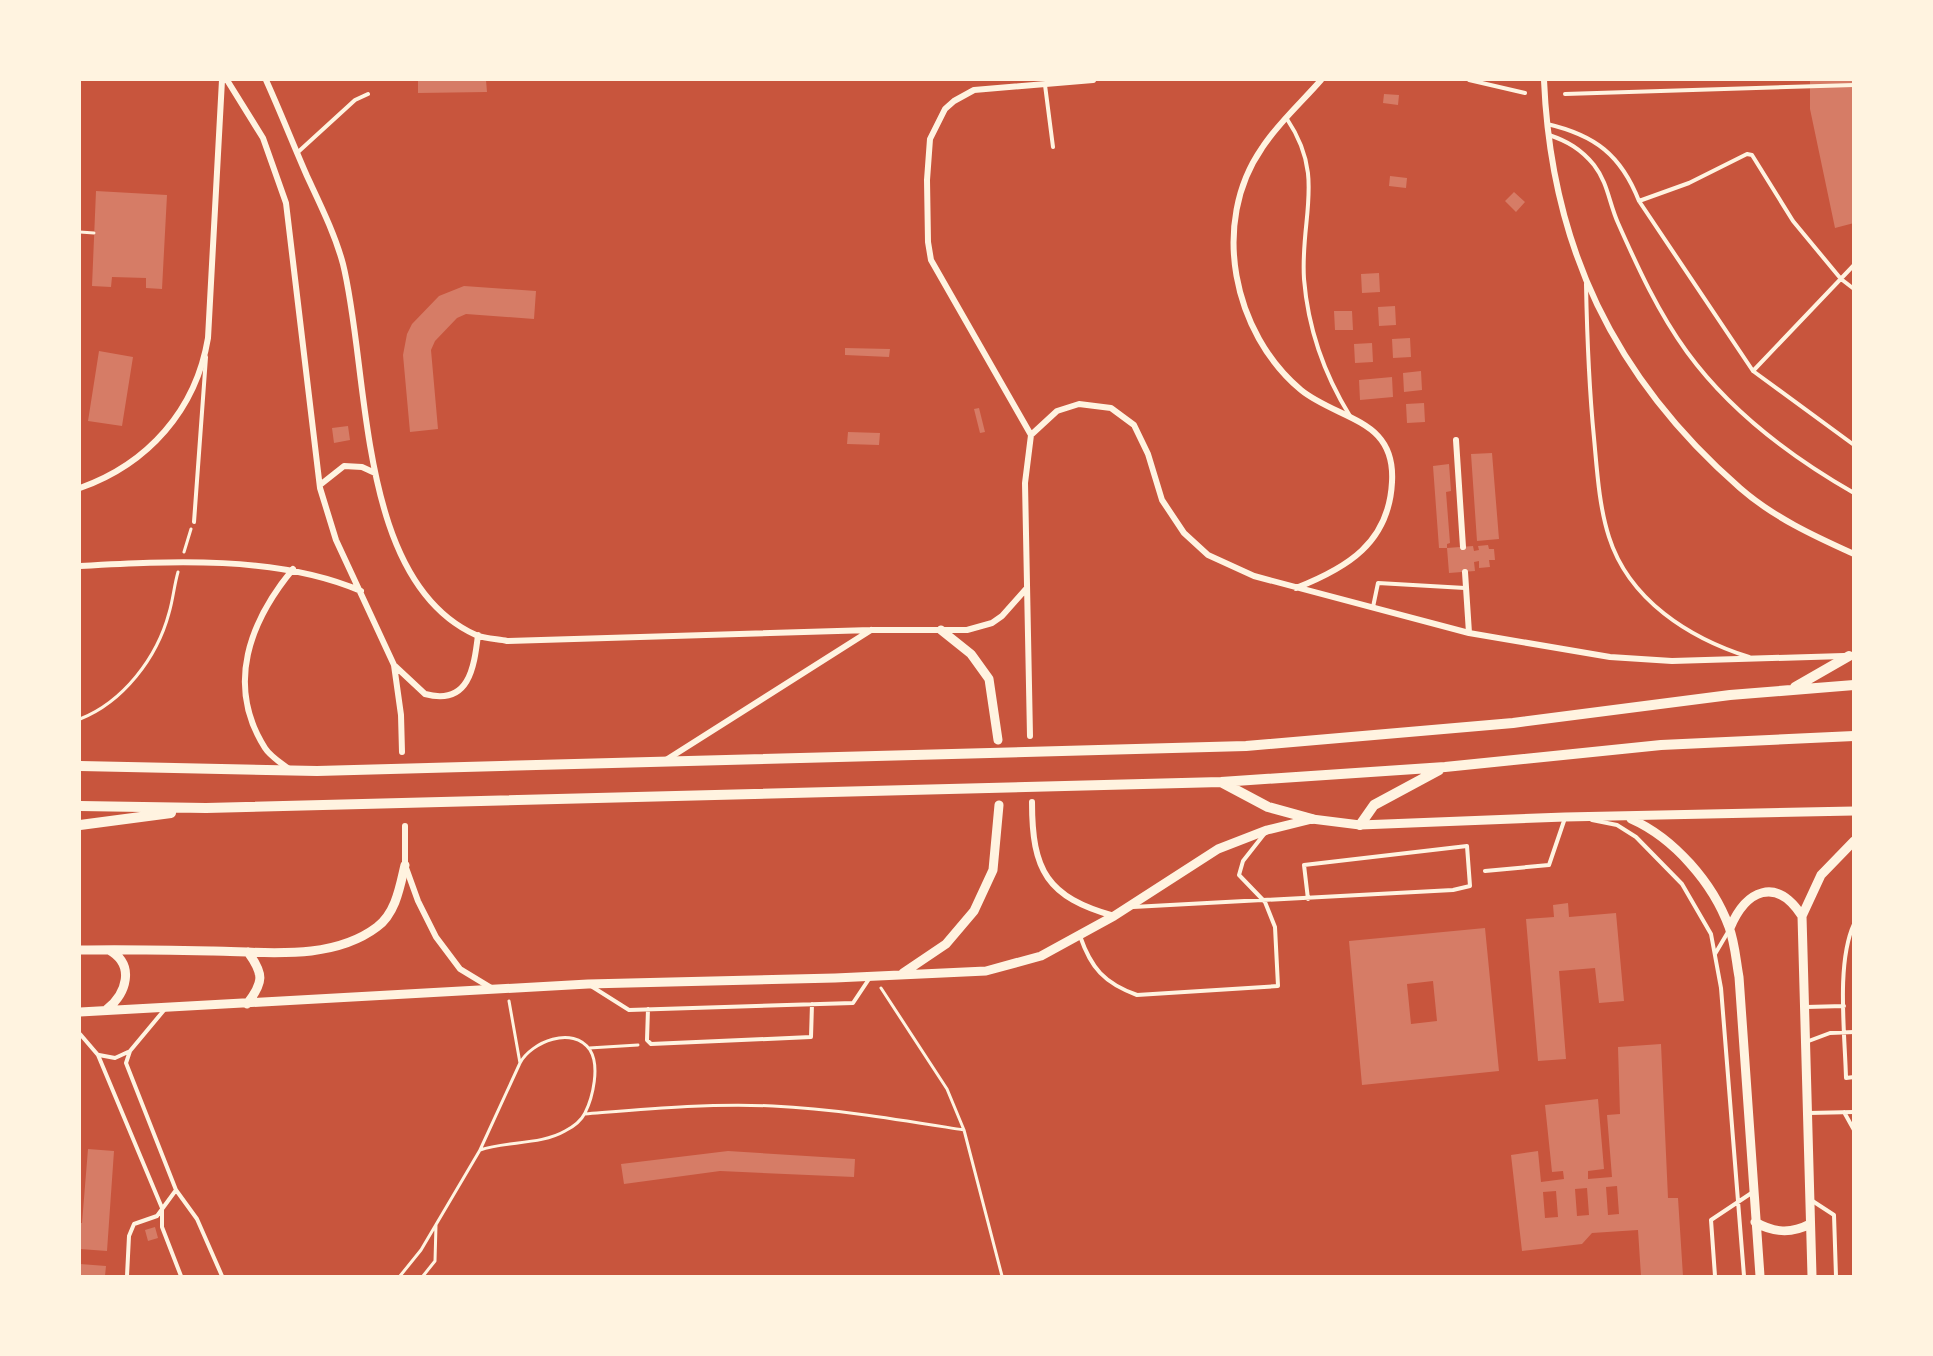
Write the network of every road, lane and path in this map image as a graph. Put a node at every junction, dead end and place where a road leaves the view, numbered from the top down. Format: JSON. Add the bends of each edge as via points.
{"nodes":[{"id":1,"x":222,"y":80,"type":"edge"},
{"id":2,"x":227,"y":80,"type":"edge"},
{"id":3,"x":266,"y":80,"type":"edge"},
{"id":4,"x":1093,"y":80,"type":"edge"},
{"id":5,"x":1322,"y":80,"type":"edge"},
{"id":6,"x":1469,"y":80,"type":"edge"},
{"id":7,"x":1544,"y":80,"type":"edge"},
{"id":8,"x":1045,"y":84,"type":"junction"},
{"id":9,"x":1854,"y":85,"type":"edge"},
{"id":10,"x":1525,"y":93,"type":"dead end"},
{"id":11,"x":368,"y":94,"type":"dead end"},
{"id":12,"x":1565,"y":94,"type":"dead end"},
{"id":13,"x":1287,"y":119,"type":"junction"},
{"id":14,"x":1546,"y":124,"type":"junction"},
{"id":15,"x":1548,"y":135,"type":"junction"},
{"id":16,"x":1053,"y":147,"type":"dead end"},
{"id":17,"x":297,"y":153,"type":"junction"},
{"id":18,"x":1639,"y":201,"type":"junction"},
{"id":19,"x":80,"y":232,"type":"edge"},
{"id":20,"x":94,"y":233,"type":"dead end"},
{"id":21,"x":1854,"y":265,"type":"edge"},
{"id":22,"x":1841,"y":279,"type":"junction"},
{"id":23,"x":1586,"y":284,"type":"junction"},
{"id":24,"x":1854,"y":289,"type":"edge"},
{"id":25,"x":208,"y":338,"type":"junction"},
{"id":26,"x":1753,"y":371,"type":"junction"},
{"id":27,"x":1352,"y":419,"type":"junction"},
{"id":28,"x":1031,"y":435,"type":"junction"},
{"id":29,"x":1456,"y":440,"type":"dead end"},
{"id":30,"x":1854,"y":446,"type":"edge"},
{"id":31,"x":375,"y":473,"type":"junction"},
{"id":32,"x":320,"y":485,"type":"junction"},
{"id":33,"x":80,"y":488,"type":"edge"},
{"id":34,"x":1854,"y":493,"type":"edge"},
{"id":35,"x":194,"y":522,"type":"joint"},
{"id":36,"x":1463,"y":547,"type":"dead end"},
{"id":37,"x":1854,"y":554,"type":"edge"},
{"id":38,"x":180,"y":563,"type":"junction"},
{"id":39,"x":80,"y":566,"type":"edge"},
{"id":40,"x":293,"y":569,"type":"junction"},
{"id":41,"x":1465,"y":572,"type":"dead end"},
{"id":42,"x":1296,"y":588,"type":"junction"},
{"id":43,"x":1466,"y":588,"type":"junction"},
{"id":44,"x":1026,"y":589,"type":"junction"},
{"id":45,"x":362,"y":591,"type":"junction"},
{"id":46,"x":1373,"y":607,"type":"junction"},
{"id":47,"x":871,"y":630,"type":"junction"},
{"id":48,"x":941,"y":630,"type":"junction"},
{"id":49,"x":1469,"y":633,"type":"junction"},
{"id":50,"x":478,"y":635,"type":"junction"},
{"id":51,"x":1851,"y":656,"type":"edge"},
{"id":52,"x":1758,"y":660,"type":"junction"},
{"id":53,"x":394,"y":665,"type":"junction"},
{"id":54,"x":1854,"y":685,"type":"edge"},
{"id":55,"x":1791,"y":689,"type":"junction"},
{"id":56,"x":80,"y":718,"type":"edge"},
{"id":57,"x":1030,"y":736,"type":"dead end"},
{"id":58,"x":1854,"y":736,"type":"edge"},
{"id":59,"x":998,"y":740,"type":"dead end"},
{"id":60,"x":402,"y":752,"type":"dead end"},
{"id":61,"x":661,"y":763,"type":"junction"},
{"id":62,"x":80,"y":766,"type":"edge"},
{"id":63,"x":1445,"y":767,"type":"junction"},
{"id":64,"x":290,"y":769,"type":"junction"},
{"id":65,"x":1221,"y":782,"type":"junction"},
{"id":66,"x":1032,"y":802,"type":"dead end"},
{"id":67,"x":999,"y":805,"type":"dead end"},
{"id":68,"x":80,"y":806,"type":"edge"},
{"id":69,"x":206,"y":808,"type":"junction"},
{"id":70,"x":1854,"y":811,"type":"edge"},
{"id":71,"x":1565,"y":817,"type":"junction"},
{"id":72,"x":1576,"y":817,"type":"junction"},
{"id":73,"x":1626,"y":817,"type":"junction"},
{"id":74,"x":1312,"y":819,"type":"junction"},
{"id":75,"x":80,"y":825,"type":"edge"},
{"id":76,"x":1360,"y":825,"type":"junction"},
{"id":77,"x":405,"y":826,"type":"dead end"},
{"id":78,"x":1267,"y":830,"type":"junction"},
{"id":79,"x":1854,"y":841,"type":"edge"},
{"id":80,"x":405,"y":865,"type":"junction"},
{"id":81,"x":1485,"y":871,"type":"dead end"},
{"id":82,"x":1308,"y":899,"type":"junction"},
{"id":83,"x":1265,"y":902,"type":"junction"},
{"id":84,"x":1125,"y":908,"type":"junction"},
{"id":85,"x":1114,"y":916,"type":"junction"},
{"id":86,"x":1802,"y":916,"type":"junction"},
{"id":87,"x":1854,"y":924,"type":"edge"},
{"id":88,"x":1730,"y":928,"type":"junction"},
{"id":89,"x":1080,"y":934,"type":"junction"},
{"id":90,"x":107,"y":949,"type":"junction"},
{"id":91,"x":80,"y":950,"type":"edge"},
{"id":92,"x":248,"y":952,"type":"junction"},
{"id":93,"x":1715,"y":955,"type":"junction"},
{"id":94,"x":903,"y":973,"type":"junction"},
{"id":95,"x":872,"y":975,"type":"junction"},
{"id":96,"x":588,"y":984,"type":"junction"},
{"id":97,"x":494,"y":989,"type":"junction"},
{"id":98,"x":247,"y":1004,"type":"junction"},
{"id":99,"x":812,"y":1004,"type":"junction"},
{"id":100,"x":1844,"y":1006,"type":"junction"},
{"id":101,"x":1805,"y":1007,"type":"junction"},
{"id":102,"x":166,"y":1008,"type":"junction"},
{"id":103,"x":106,"y":1009,"type":"junction"},
{"id":104,"x":648,"y":1009,"type":"junction"},
{"id":105,"x":80,"y":1011,"type":"edge"},
{"id":106,"x":1845,"y":1032,"type":"junction"},
{"id":107,"x":1854,"y":1032,"type":"edge"},
{"id":108,"x":80,"y":1034,"type":"edge"},
{"id":109,"x":1806,"y":1042,"type":"junction"},
{"id":110,"x":651,"y":1044,"type":"junction"},
{"id":111,"x":589,"y":1048,"type":"junction"},
{"id":112,"x":130,"y":1051,"type":"junction"},
{"id":113,"x":98,"y":1055,"type":"junction"},
{"id":114,"x":520,"y":1063,"type":"junction"},
{"id":115,"x":1854,"y":1077,"type":"edge"},
{"id":116,"x":1844,"y":1112,"type":"junction"},
{"id":117,"x":1854,"y":1112,"type":"edge"},
{"id":118,"x":1808,"y":1113,"type":"junction"},
{"id":119,"x":585,"y":1114,"type":"junction"},
{"id":120,"x":964,"y":1130,"type":"junction"},
{"id":121,"x":1854,"y":1130,"type":"edge"},
{"id":122,"x":480,"y":1149,"type":"junction"},
{"id":123,"x":176,"y":1190,"type":"junction"},
{"id":124,"x":1753,"y":1192,"type":"junction"},
{"id":125,"x":1809,"y":1199,"type":"junction"},
{"id":126,"x":1738,"y":1202,"type":"junction"},
{"id":127,"x":162,"y":1208,"type":"junction"},
{"id":128,"x":437,"y":1220,"type":"junction"},
{"id":129,"x":1755,"y":1222,"type":"junction"},
{"id":130,"x":1810,"y":1224,"type":"junction"},
{"id":131,"x":429,"y":1235,"type":"junction"},
{"id":132,"x":435,"y":1239,"type":"junction"},
{"id":133,"x":127,"y":1276,"type":"edge"},
{"id":134,"x":181,"y":1276,"type":"edge"},
{"id":135,"x":222,"y":1276,"type":"edge"},
{"id":136,"x":400,"y":1276,"type":"edge"},
{"id":137,"x":423,"y":1276,"type":"edge"},
{"id":138,"x":1002,"y":1276,"type":"edge"},
{"id":139,"x":1715,"y":1276,"type":"edge"},
{"id":140,"x":1744,"y":1276,"type":"edge"},
{"id":141,"x":1760,"y":1276,"type":"edge"},
{"id":142,"x":1812,"y":1276,"type":"edge"},
{"id":143,"x":1836,"y":1276,"type":"edge"}],
"edges":[{"from":1,"to":25,"type":"street"},
{"from":2,"to":32,"type":"street","via":[[263,138],[286,203]]},
{"from":3,"to":17,"type":"street"},
{"from":4,"to":8,"type":"street"},
{"from":5,"to":13,"type":"street"},
{"from":6,"to":10,"type":"lane"},
{"from":7,"to":14,"type":"street"},
{"from":8,"to":16,"type":"lane"},
{"from":8,"to":28,"type":"street","via":[[974,90],[954,101],[933,128],[927,180],[928,242],[935,270]]},
{"from":9,"to":12,"type":"lane"},
{"from":11,"to":17,"type":"lane","via":[[355,100]]},
{"from":13,"to":27,"type":"lane","via":[[1310,175],[1304,277],[1312,327],[1328,375]]},
{"from":13,"to":27,"type":"street","via":[[1262,147],[1241,196],[1233,248],[1239,290],[1253,329],[1274,362],[1301,390]]},
{"from":14,"to":15,"type":"street"},
{"from":14,"to":18,"type":"lane","via":[[1575,130],[1600,144],[1620,164]]},
{"from":15,"to":23,"type":"street","via":[[1572,245]]},
{"from":15,"to":34,"type":"lane","via":[[1576,148],[1602,177],[1616,219],[1655,303],[1708,378],[1775,441],[1821,475]]},
{"from":17,"to":31,"type":"street","via":[[342,260]]},
{"from":18,"to":22,"type":"lane","via":[[1752,155],[1793,221]]},
{"from":18,"to":26,"type":"lane"},
{"from":19,"to":20,"type":"path"},
{"from":21,"to":22,"type":"lane"},
{"from":22,"to":24,"type":"lane"},
{"from":22,"to":26,"type":"lane"},
{"from":23,"to":37,"type":"street","via":[[1621,352],[1675,423],[1740,488],[1800,528]]},
{"from":23,"to":52,"type":"lane","via":[[1595,451],[1602,503],[1615,552],[1631,579],[1665,615],[1710,642]]},
{"from":25,"to":33,"type":"street","via":[[197,382],[164,434],[124,467]]},
{"from":25,"to":35,"type":"lane"},
{"from":26,"to":30,"type":"lane"},
{"from":27,"to":42,"type":"street","via":[[1376,434],[1387,449],[1392,470],[1389,508],[1361,552],[1332,574]]},
{"from":28,"to":42,"type":"street","via":[[1047,418],[1068,407],[1101,405],[1121,413],[1143,440],[1165,506],[1194,544],[1223,564]]},
{"from":28,"to":44,"type":"street","via":[[1025,483]]},
{"from":29,"to":36,"type":"street"},
{"from":31,"to":32,"type":"street","via":[[344,466]]},
{"from":31,"to":50,"type":"street","via":[[385,510],[413,577],[446,615]]},
{"from":32,"to":45,"type":"street","via":[[336,540]]},
{"from":35,"to":38,"type":"path"},
{"from":38,"to":39,"type":"street"},
{"from":38,"to":40,"type":"street"},
{"from":38,"to":56,"type":"path","via":[[169,614],[152,651],[121,695]]},
{"from":40,"to":45,"type":"street","via":[[325,576]]},
{"from":40,"to":64,"type":"street","via":[[263,611],[250,639],[244,685],[253,722],[266,750]]},
{"from":41,"to":43,"type":"street"},
{"from":42,"to":46,"type":"street"},
{"from":43,"to":46,"type":"lane","via":[[1378,583]]},
{"from":43,"to":49,"type":"street"},
{"from":44,"to":48,"type":"street","via":[[1012,608],[992,623],[968,630]]},
{"from":44,"to":57,"type":"street"},
{"from":45,"to":53,"type":"street"},
{"from":46,"to":49,"type":"street"},
{"from":47,"to":48,"type":"street"},
{"from":47,"to":50,"type":"street","via":[[507,641]]},
{"from":47,"to":61,"type":"street"},
{"from":48,"to":59,"type":"street","via":[[970,654],[989,679]]},
{"from":49,"to":52,"type":"street","via":[[1610,657]]},
{"from":50,"to":53,"type":"street","via":[[472,673],[464,686],[450,694],[425,694]]},
{"from":51,"to":52,"type":"street"},
{"from":51,"to":55,"type":"main road"},
{"from":53,"to":60,"type":"street"},
{"from":54,"to":55,"type":"main road"},
{"from":55,"to":61,"type":"main road","via":[[1377,737],[1246,746]]},
{"from":58,"to":63,"type":"main road","via":[[1660,745]]},
{"from":61,"to":64,"type":"main road"},
{"from":62,"to":64,"type":"main road"},
{"from":63,"to":65,"type":"main road"},
{"from":63,"to":76,"type":"main road","via":[[1374,805]]},
{"from":65,"to":69,"type":"main road"},
{"from":65,"to":74,"type":"main road","via":[[1268,807]]},
{"from":66,"to":85,"type":"street","via":[[1039,863],[1054,887],[1081,906]]},
{"from":67,"to":94,"type":"street","via":[[993,870],[974,910],[946,944]]},
{"from":68,"to":69,"type":"main road"},
{"from":69,"to":75,"type":"main road"},
{"from":70,"to":73,"type":"street"},
{"from":71,"to":72,"type":"street"},
{"from":71,"to":76,"type":"street"},
{"from":71,"to":81,"type":"lane","via":[[1549,865]]},
{"from":72,"to":73,"type":"street"},
{"from":72,"to":93,"type":"lane","via":[[1617,825],[1636,837],[1682,884],[1711,934]]},
{"from":73,"to":88,"type":"street","via":[[1650,828],[1689,864],[1715,897]]},
{"from":74,"to":76,"type":"street"},
{"from":74,"to":78,"type":"street"},
{"from":77,"to":80,"type":"street"},
{"from":78,"to":83,"type":"lane","via":[[1243,861],[1239,875]]},
{"from":78,"to":84,"type":"street","via":[[1218,849]]},
{"from":79,"to":86,"type":"street","via":[[1821,875]]},
{"from":80,"to":92,"type":"street","via":[[396,902],[380,926],[352,942],[305,952]]},
{"from":80,"to":97,"type":"street","via":[[418,901],[445,952],[460,969]]},
{"from":82,"to":82,"type":"lane","via":[[1470,886],[1467,846],[1304,865]]},
{"from":82,"to":83,"type":"lane"},
{"from":83,"to":84,"type":"lane"},
{"from":83,"to":89,"type":"lane","via":[[1275,927],[1278,986],[1137,995],[1104,978],[1088,958]]},
{"from":84,"to":85,"type":"street"},
{"from":85,"to":89,"type":"street"},
{"from":86,"to":88,"type":"street","via":[[1792,900],[1758,893],[1747,899]]},
{"from":86,"to":101,"type":"street"},
{"from":87,"to":100,"type":"lane","via":[[1846,941]]},
{"from":88,"to":93,"type":"lane"},
{"from":88,"to":124,"type":"street","via":[[1739,977]]},
{"from":89,"to":94,"type":"street","via":[[1041,957],[986,971]]},
{"from":90,"to":91,"type":"street"},
{"from":90,"to":92,"type":"street"},
{"from":90,"to":103,"type":"street","via":[[119,958],[126,978],[122,992]]},
{"from":92,"to":98,"type":"street","via":[[260,968],[260,987]]},
{"from":93,"to":126,"type":"lane"},
{"from":94,"to":95,"type":"street"},
{"from":95,"to":96,"type":"street"},
{"from":95,"to":99,"type":"lane","via":[[853,1004]]},
{"from":95,"to":120,"type":"path","via":[[948,1089]]},
{"from":96,"to":97,"type":"street"},
{"from":96,"to":104,"type":"lane","via":[[629,1010]]},
{"from":97,"to":98,"type":"street"},
{"from":97,"to":114,"type":"path","via":[[507,998],[513,1009]]},
{"from":98,"to":102,"type":"street"},
{"from":99,"to":104,"type":"lane"},
{"from":99,"to":110,"type":"lane","via":[[811,1037]]},
{"from":100,"to":101,"type":"lane"},
{"from":100,"to":106,"type":"lane"},
{"from":101,"to":109,"type":"street"},
{"from":102,"to":103,"type":"street"},
{"from":102,"to":112,"type":"lane"},
{"from":103,"to":105,"type":"street"},
{"from":104,"to":110,"type":"lane","via":[[647,1040]]},
{"from":106,"to":107,"type":"lane"},
{"from":106,"to":109,"type":"lane"},
{"from":106,"to":115,"type":"lane","via":[[1846,1078]]},
{"from":108,"to":113,"type":"lane"},
{"from":109,"to":118,"type":"street"},
{"from":110,"to":111,"type":"path"},
{"from":111,"to":114,"type":"path","via":[[580,1042],[553,1039],[540,1042]]},
{"from":111,"to":119,"type":"path","via":[[594,1077]]},
{"from":112,"to":113,"type":"lane","via":[[115,1058]]},
{"from":112,"to":123,"type":"lane","via":[[128,1072]]},
{"from":113,"to":127,"type":"lane"},
{"from":114,"to":122,"type":"path"},
{"from":116,"to":117,"type":"lane"},
{"from":116,"to":118,"type":"lane"},
{"from":116,"to":121,"type":"lane"},
{"from":118,"to":125,"type":"street"},
{"from":119,"to":120,"type":"path","via":[[693,1105],[772,1106],[854,1113]]},
{"from":119,"to":122,"type":"path","via":[[577,1124],[556,1136]]},
{"from":120,"to":138,"type":"path"},
{"from":122,"to":128,"type":"path"},
{"from":123,"to":127,"type":"lane"},
{"from":123,"to":135,"type":"lane","via":[[197,1219]]},
{"from":124,"to":126,"type":"lane"},
{"from":124,"to":129,"type":"street"},
{"from":125,"to":130,"type":"street"},
{"from":125,"to":143,"type":"lane","via":[[1834,1215]]},
{"from":126,"to":139,"type":"lane","via":[[1711,1220]]},
{"from":126,"to":140,"type":"lane"},
{"from":127,"to":133,"type":"lane","via":[[157,1216],[134,1224],[129,1236]]},
{"from":127,"to":134,"type":"lane","via":[[162,1227]]},
{"from":128,"to":131,"type":"path"},
{"from":128,"to":132,"type":"path"},
{"from":129,"to":130,"type":"street","via":[[1775,1232],[1797,1231]]},
{"from":129,"to":141,"type":"street"},
{"from":130,"to":142,"type":"street"},
{"from":131,"to":132,"type":"path"},
{"from":131,"to":136,"type":"path"},
{"from":132,"to":137,"type":"path","via":[[435,1261]]}]}
